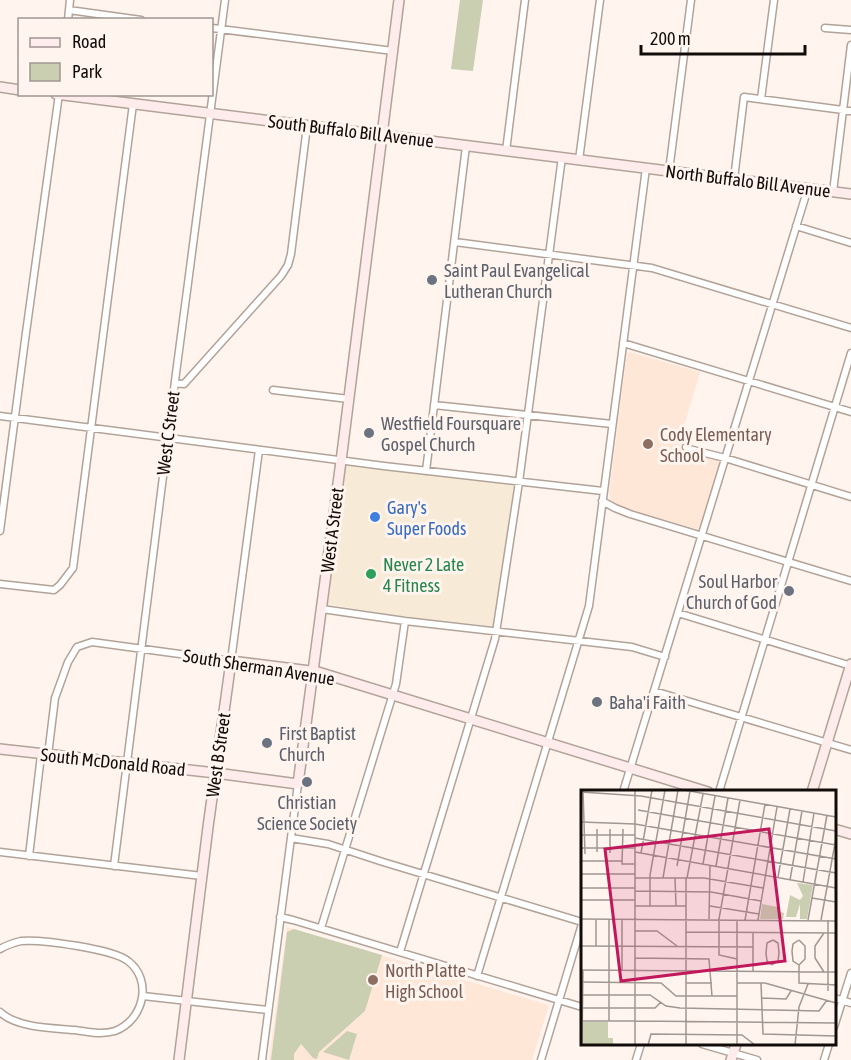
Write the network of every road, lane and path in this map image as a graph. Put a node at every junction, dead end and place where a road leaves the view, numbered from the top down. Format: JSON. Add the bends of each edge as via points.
{"nodes":[{"id":1,"x":70,"y":0,"type":"edge"},
{"id":2,"x":225,"y":0,"type":"edge"},
{"id":3,"x":399,"y":0,"type":"edge"},
{"id":4,"x":525,"y":0,"type":"edge"},
{"id":5,"x":600,"y":0,"type":"edge"},
{"id":6,"x":691,"y":0,"type":"edge"},
{"id":7,"x":774,"y":0,"type":"edge"},
{"id":8,"x":69,"y":10,"type":"junction"},
{"id":9,"x":68,"y":18,"type":"edge"},
{"id":10,"x":127,"y":18,"type":"edge"},
{"id":11,"x":213,"y":28,"type":"edge"},
{"id":12,"x":825,"y":28,"type":"dead end"},
{"id":13,"x":221,"y":30,"type":"junction"},
{"id":14,"x":851,"y":30,"type":"edge"},
{"id":15,"x":851,"y":45,"type":"edge"},
{"id":16,"x":393,"y":51,"type":"junction"},
{"id":17,"x":0,"y":87,"type":"edge"},
{"id":18,"x":18,"y":90,"type":"edge"},
{"id":19,"x":58,"y":96,"type":"edge"},
{"id":20,"x":66,"y":96,"type":"edge"},
{"id":21,"x":761,"y":99,"type":"junction"},
{"id":22,"x":133,"y":104,"type":"junction"},
{"id":23,"x":843,"y":110,"type":"junction"},
{"id":24,"x":851,"y":111,"type":"edge"},
{"id":25,"x":211,"y":114,"type":"junction"},
{"id":26,"x":307,"y":126,"type":"junction"},
{"id":27,"x":382,"y":135,"type":"junction"},
{"id":28,"x":466,"y":146,"type":"junction"},
{"id":29,"x":506,"y":150,"type":"junction"},
{"id":30,"x":562,"y":158,"type":"junction"},
{"id":31,"x":579,"y":160,"type":"junction"},
{"id":32,"x":646,"y":168,"type":"junction"},
{"id":33,"x":669,"y":171,"type":"junction"},
{"id":34,"x":734,"y":179,"type":"junction"},
{"id":35,"x":808,"y":188,"type":"junction"},
{"id":36,"x":833,"y":192,"type":"junction"},
{"id":37,"x":851,"y":194,"type":"edge"},
{"id":38,"x":796,"y":226,"type":"junction"},
{"id":39,"x":455,"y":242,"type":"junction"},
{"id":40,"x":851,"y":243,"type":"edge"},
{"id":41,"x":549,"y":255,"type":"junction"},
{"id":42,"x":633,"y":265,"type":"junction"},
{"id":43,"x":772,"y":304,"type":"junction"},
{"id":44,"x":851,"y":328,"type":"edge"},
{"id":45,"x":623,"y":344,"type":"junction"},
{"id":46,"x":851,"y":353,"type":"edge"},
{"id":47,"x":749,"y":381,"type":"junction"},
{"id":48,"x":175,"y":383,"type":"junction"},
{"id":49,"x":273,"y":390,"type":"dead end"},
{"id":50,"x":349,"y":399,"type":"junction"},
{"id":51,"x":434,"y":405,"type":"junction"},
{"id":52,"x":835,"y":407,"type":"junction"},
{"id":53,"x":851,"y":412,"type":"edge"},
{"id":54,"x":528,"y":415,"type":"junction"},
{"id":55,"x":0,"y":416,"type":"edge"},
{"id":56,"x":15,"y":418,"type":"junction"},
{"id":57,"x":612,"y":424,"type":"junction"},
{"id":58,"x":92,"y":428,"type":"junction"},
{"id":59,"x":168,"y":439,"type":"junction"},
{"id":60,"x":686,"y":447,"type":"dead end"},
{"id":61,"x":259,"y":450,"type":"junction"},
{"id":62,"x":725,"y":459,"type":"junction"},
{"id":63,"x":341,"y":461,"type":"junction"},
{"id":64,"x":426,"y":471,"type":"junction"},
{"id":65,"x":519,"y":482,"type":"junction"},
{"id":66,"x":811,"y":485,"type":"junction"},
{"id":67,"x":603,"y":491,"type":"junction"},
{"id":68,"x":851,"y":497,"type":"edge"},
{"id":69,"x":602,"y":501,"type":"junction"},
{"id":70,"x":0,"y":531,"type":"edge"},
{"id":71,"x":702,"y":535,"type":"junction"},
{"id":72,"x":788,"y":561,"type":"junction"},
{"id":73,"x":851,"y":581,"type":"edge"},
{"id":74,"x":0,"y":584,"type":"edge"},
{"id":75,"x":322,"y":609,"type":"junction"},
{"id":76,"x":678,"y":613,"type":"junction"},
{"id":77,"x":405,"y":621,"type":"junction"},
{"id":78,"x":496,"y":632,"type":"junction"},
{"id":79,"x":765,"y":639,"type":"junction"},
{"id":80,"x":579,"y":641,"type":"junction"},
{"id":81,"x":140,"y":649,"type":"junction"},
{"id":82,"x":665,"y":657,"type":"junction"},
{"id":83,"x":231,"y":661,"type":"junction"},
{"id":84,"x":851,"y":665,"type":"edge"},
{"id":85,"x":313,"y":672,"type":"junction"},
{"id":86,"x":654,"y":691,"type":"junction"},
{"id":87,"x":393,"y":695,"type":"junction"},
{"id":88,"x":742,"y":717,"type":"junction"},
{"id":89,"x":471,"y":719,"type":"junction"},
{"id":90,"x":548,"y":742,"type":"junction"},
{"id":91,"x":827,"y":742,"type":"junction"},
{"id":92,"x":0,"y":749,"type":"edge"},
{"id":93,"x":851,"y":750,"type":"edge"},
{"id":94,"x":44,"y":755,"type":"junction"},
{"id":95,"x":126,"y":764,"type":"junction"},
{"id":96,"x":631,"y":768,"type":"junction"},
{"id":97,"x":216,"y":773,"type":"junction"},
{"id":98,"x":298,"y":784,"type":"junction"},
{"id":99,"x":624,"y":790,"type":"edge"},
{"id":100,"x":702,"y":790,"type":"edge"},
{"id":101,"x":719,"y":790,"type":"edge"},
{"id":102,"x":813,"y":790,"type":"edge"},
{"id":103,"x":836,"y":830,"type":"edge"},
{"id":104,"x":851,"y":834,"type":"edge"},
{"id":105,"x":291,"y":838,"type":"junction"},
{"id":106,"x":345,"y":850,"type":"junction"},
{"id":107,"x":0,"y":852,"type":"edge"},
{"id":108,"x":29,"y":856,"type":"junction"},
{"id":109,"x":114,"y":866,"type":"junction"},
{"id":110,"x":424,"y":874,"type":"junction"},
{"id":111,"x":202,"y":876,"type":"junction"},
{"id":112,"x":501,"y":897,"type":"junction"},
{"id":113,"x":280,"y":917,"type":"junction"},
{"id":114,"x":581,"y":923,"type":"edge"},
{"id":115,"x":581,"y":926,"type":"edge"},
{"id":116,"x":321,"y":928,"type":"junction"},
{"id":117,"x":0,"y":949,"type":"edge"},
{"id":118,"x":400,"y":952,"type":"junction"},
{"id":119,"x":851,"y":973,"type":"edge"},
{"id":120,"x":477,"y":976,"type":"junction"},
{"id":121,"x":143,"y":996,"type":"junction"},
{"id":122,"x":836,"y":998,"type":"edge"},
{"id":123,"x":559,"y":1000,"type":"junction"},
{"id":124,"x":843,"y":1000,"type":"junction"},
{"id":125,"x":187,"y":1001,"type":"junction"},
{"id":126,"x":851,"y":1003,"type":"edge"},
{"id":127,"x":581,"y":1007,"type":"edge"},
{"id":128,"x":268,"y":1010,"type":"junction"},
{"id":129,"x":0,"y":1012,"type":"edge"},
{"id":130,"x":836,"y":1021,"type":"edge"},
{"id":131,"x":641,"y":1045,"type":"edge"},
{"id":132,"x":706,"y":1045,"type":"edge"},
{"id":133,"x":829,"y":1045,"type":"edge"},
{"id":134,"x":733,"y":1052,"type":"edge"},
{"id":135,"x":179,"y":1060,"type":"edge"},
{"id":136,"x":262,"y":1060,"type":"edge"},
{"id":137,"x":541,"y":1060,"type":"edge"},
{"id":138,"x":636,"y":1060,"type":"edge"},
{"id":139,"x":757,"y":1060,"type":"edge"},
{"id":140,"x":824,"y":1060,"type":"edge"}],
"edges":[{"from":1,"to":8,"type":"street"},
{"from":2,"to":13,"type":"street","name":"West C Street"},
{"from":3,"to":16,"type":"street","name":"West A Street"},
{"from":4,"to":29,"type":"street"},
{"from":5,"to":31,"type":"street"},
{"from":6,"to":33,"type":"street"},
{"from":7,"to":21,"type":"street"},
{"from":8,"to":9,"type":"street"},
{"from":8,"to":10,"type":"street"},
{"from":11,"to":13,"type":"street"},
{"from":12,"to":14,"type":"street"},
{"from":13,"to":16,"type":"street"},
{"from":13,"to":25,"type":"street","name":"West C Street"},
{"from":15,"to":23,"type":"street"},
{"from":16,"to":27,"type":"street","name":"West A Street"},
{"from":17,"to":18,"type":"street"},
{"from":19,"to":56,"type":"street"},
{"from":20,"to":22,"type":"street","name":"South Buffalo Bill Avenue"},
{"from":21,"to":23,"type":"street"},
{"from":21,"to":34,"type":"street","via":[[744,97]]},
{"from":22,"to":25,"type":"street","name":"South Buffalo Bill Avenue"},
{"from":22,"to":58,"type":"street"},
{"from":23,"to":24,"type":"street"},
{"from":23,"to":36,"type":"street"},
{"from":25,"to":26,"type":"street","name":"South Buffalo Bill Avenue"},
{"from":25,"to":48,"type":"street","name":"West C Street"},
{"from":26,"to":27,"type":"street","name":"South Buffalo Bill Avenue"},
{"from":26,"to":48,"type":"street","via":[[288,264],[184,384]]},
{"from":27,"to":28,"type":"street","name":"South Buffalo Bill Avenue"},
{"from":27,"to":50,"type":"street","name":"West A Street"},
{"from":28,"to":29,"type":"street","name":"South Buffalo Bill Avenue"},
{"from":28,"to":39,"type":"street"},
{"from":29,"to":30,"type":"street","name":"South Buffalo Bill Avenue"},
{"from":30,"to":31,"type":"street","name":"South Buffalo Bill Avenue"},
{"from":30,"to":41,"type":"street"},
{"from":31,"to":32,"type":"street","name":"South Buffalo Bill Avenue"},
{"from":32,"to":33,"type":"street","name":"North Buffalo Bill Avenue"},
{"from":32,"to":42,"type":"street"},
{"from":33,"to":34,"type":"street","name":"North Buffalo Bill Avenue"},
{"from":34,"to":35,"type":"street","name":"North Buffalo Bill Avenue"},
{"from":35,"to":36,"type":"street","name":"North Buffalo Bill Avenue"},
{"from":35,"to":38,"type":"street"},
{"from":36,"to":37,"type":"street","name":"North Buffalo Bill Avenue"},
{"from":38,"to":40,"type":"street"},
{"from":38,"to":43,"type":"street"},
{"from":39,"to":41,"type":"street"},
{"from":39,"to":51,"type":"street"},
{"from":41,"to":42,"type":"street"},
{"from":41,"to":54,"type":"street"},
{"from":42,"to":43,"type":"street"},
{"from":42,"to":45,"type":"street"},
{"from":43,"to":44,"type":"street"},
{"from":43,"to":47,"type":"street"},
{"from":45,"to":47,"type":"street"},
{"from":45,"to":57,"type":"street"},
{"from":46,"to":52,"type":"street"},
{"from":47,"to":52,"type":"street"},
{"from":47,"to":62,"type":"street"},
{"from":48,"to":59,"type":"street","name":"West C Street"},
{"from":49,"to":50,"type":"street"},
{"from":50,"to":63,"type":"street","name":"West A Street"},
{"from":51,"to":54,"type":"street"},
{"from":51,"to":64,"type":"street"},
{"from":52,"to":53,"type":"street"},
{"from":52,"to":66,"type":"street"},
{"from":54,"to":57,"type":"street"},
{"from":54,"to":65,"type":"street"},
{"from":55,"to":56,"type":"street"},
{"from":56,"to":58,"type":"street"},
{"from":56,"to":70,"type":"street"},
{"from":57,"to":67,"type":"street"},
{"from":58,"to":59,"type":"street"},
{"from":58,"to":74,"type":"street","via":[[73,568],[54,590]]},
{"from":59,"to":61,"type":"street"},
{"from":59,"to":81,"type":"street","name":"West C Street"},
{"from":60,"to":62,"type":"street"},
{"from":61,"to":63,"type":"street"},
{"from":61,"to":83,"type":"street","name":"West B Street"},
{"from":62,"to":66,"type":"street"},
{"from":62,"to":71,"type":"street"},
{"from":63,"to":64,"type":"street"},
{"from":63,"to":75,"type":"street","name":"West A Street"},
{"from":64,"to":65,"type":"street"},
{"from":65,"to":67,"type":"street"},
{"from":65,"to":78,"type":"street"},
{"from":66,"to":68,"type":"street"},
{"from":66,"to":72,"type":"street"},
{"from":67,"to":69,"type":"street"},
{"from":69,"to":71,"type":"street","via":[[630,514]]},
{"from":69,"to":80,"type":"street","via":[[589,606]]},
{"from":71,"to":72,"type":"street"},
{"from":71,"to":76,"type":"street"},
{"from":72,"to":73,"type":"street"},
{"from":72,"to":79,"type":"street"},
{"from":75,"to":77,"type":"street"},
{"from":75,"to":85,"type":"street","name":"West A Street"},
{"from":76,"to":79,"type":"street"},
{"from":76,"to":82,"type":"street"},
{"from":77,"to":78,"type":"street"},
{"from":77,"to":87,"type":"street"},
{"from":78,"to":80,"type":"street"},
{"from":78,"to":89,"type":"street"},
{"from":79,"to":84,"type":"street"},
{"from":79,"to":88,"type":"street"},
{"from":80,"to":82,"type":"street","via":[[632,647]]},
{"from":80,"to":90,"type":"street"},
{"from":81,"to":83,"type":"street","name":"South Sherman Avenue"},
{"from":81,"to":94,"type":"street","name":"South Sherman Avenue","via":[[92,642],[77,647],[55,698]]},
{"from":81,"to":95,"type":"street","name":"West C Street"},
{"from":82,"to":86,"type":"street"},
{"from":83,"to":85,"type":"street","name":"South Sherman Avenue"},
{"from":83,"to":97,"type":"street","name":"West B Street"},
{"from":84,"to":91,"type":"street"},
{"from":85,"to":87,"type":"street","name":"South Sherman Avenue"},
{"from":85,"to":98,"type":"street","name":"West A Street"},
{"from":86,"to":88,"type":"street"},
{"from":86,"to":96,"type":"street"},
{"from":87,"to":89,"type":"street","name":"South Sherman Avenue"},
{"from":87,"to":106,"type":"street"},
{"from":88,"to":91,"type":"street"},
{"from":88,"to":101,"type":"street"},
{"from":89,"to":90,"type":"street","name":"South Sherman Avenue"},
{"from":89,"to":110,"type":"street"},
{"from":90,"to":96,"type":"street","name":"South Sherman Avenue"},
{"from":90,"to":112,"type":"street"},
{"from":91,"to":93,"type":"street"},
{"from":91,"to":102,"type":"street"},
{"from":92,"to":94,"type":"street","name":"South McDonald Road"},
{"from":94,"to":95,"type":"street","name":"South McDonald Road"},
{"from":94,"to":108,"type":"street"},
{"from":95,"to":97,"type":"street","name":"South McDonald Road"},
{"from":95,"to":109,"type":"street","name":"West C Street"},
{"from":96,"to":99,"type":"street"},
{"from":96,"to":100,"type":"street","name":"South Sherman Avenue"},
{"from":97,"to":98,"type":"street","name":"South McDonald Road"},
{"from":97,"to":111,"type":"street","name":"West B Street"},
{"from":98,"to":105,"type":"street","name":"West A Street"},
{"from":103,"to":104,"type":"street"},
{"from":105,"to":106,"type":"street"},
{"from":105,"to":113,"type":"street","name":"West A Street"},
{"from":106,"to":110,"type":"street"},
{"from":106,"to":116,"type":"street"},
{"from":107,"to":108,"type":"street"},
{"from":108,"to":109,"type":"street"},
{"from":109,"to":111,"type":"street"},
{"from":110,"to":112,"type":"street"},
{"from":110,"to":118,"type":"street"},
{"from":111,"to":125,"type":"street","name":"West B Street"},
{"from":112,"to":114,"type":"street"},
{"from":112,"to":120,"type":"street"},
{"from":113,"to":116,"type":"street"},
{"from":113,"to":128,"type":"street","name":"West A Street"},
{"from":115,"to":123,"type":"street"},
{"from":116,"to":118,"type":"street"},
{"from":117,"to":121,"type":"street","via":[[32,941],[112,953],[136,970]]},
{"from":118,"to":120,"type":"street"},
{"from":119,"to":124,"type":"street"},
{"from":120,"to":123,"type":"street"},
{"from":121,"to":125,"type":"street"},
{"from":121,"to":129,"type":"street","via":[[132,1020],[108,1033],[29,1024]]},
{"from":122,"to":124,"type":"street"},
{"from":123,"to":127,"type":"street"},
{"from":123,"to":137,"type":"street"},
{"from":124,"to":126,"type":"street"},
{"from":124,"to":130,"type":"street"},
{"from":125,"to":128,"type":"street"},
{"from":125,"to":135,"type":"street","name":"West B Street"},
{"from":128,"to":136,"type":"street","name":"West A Street"},
{"from":131,"to":138,"type":"street"},
{"from":132,"to":134,"type":"street"},
{"from":133,"to":140,"type":"street"},
{"from":134,"to":139,"type":"street"}]}
